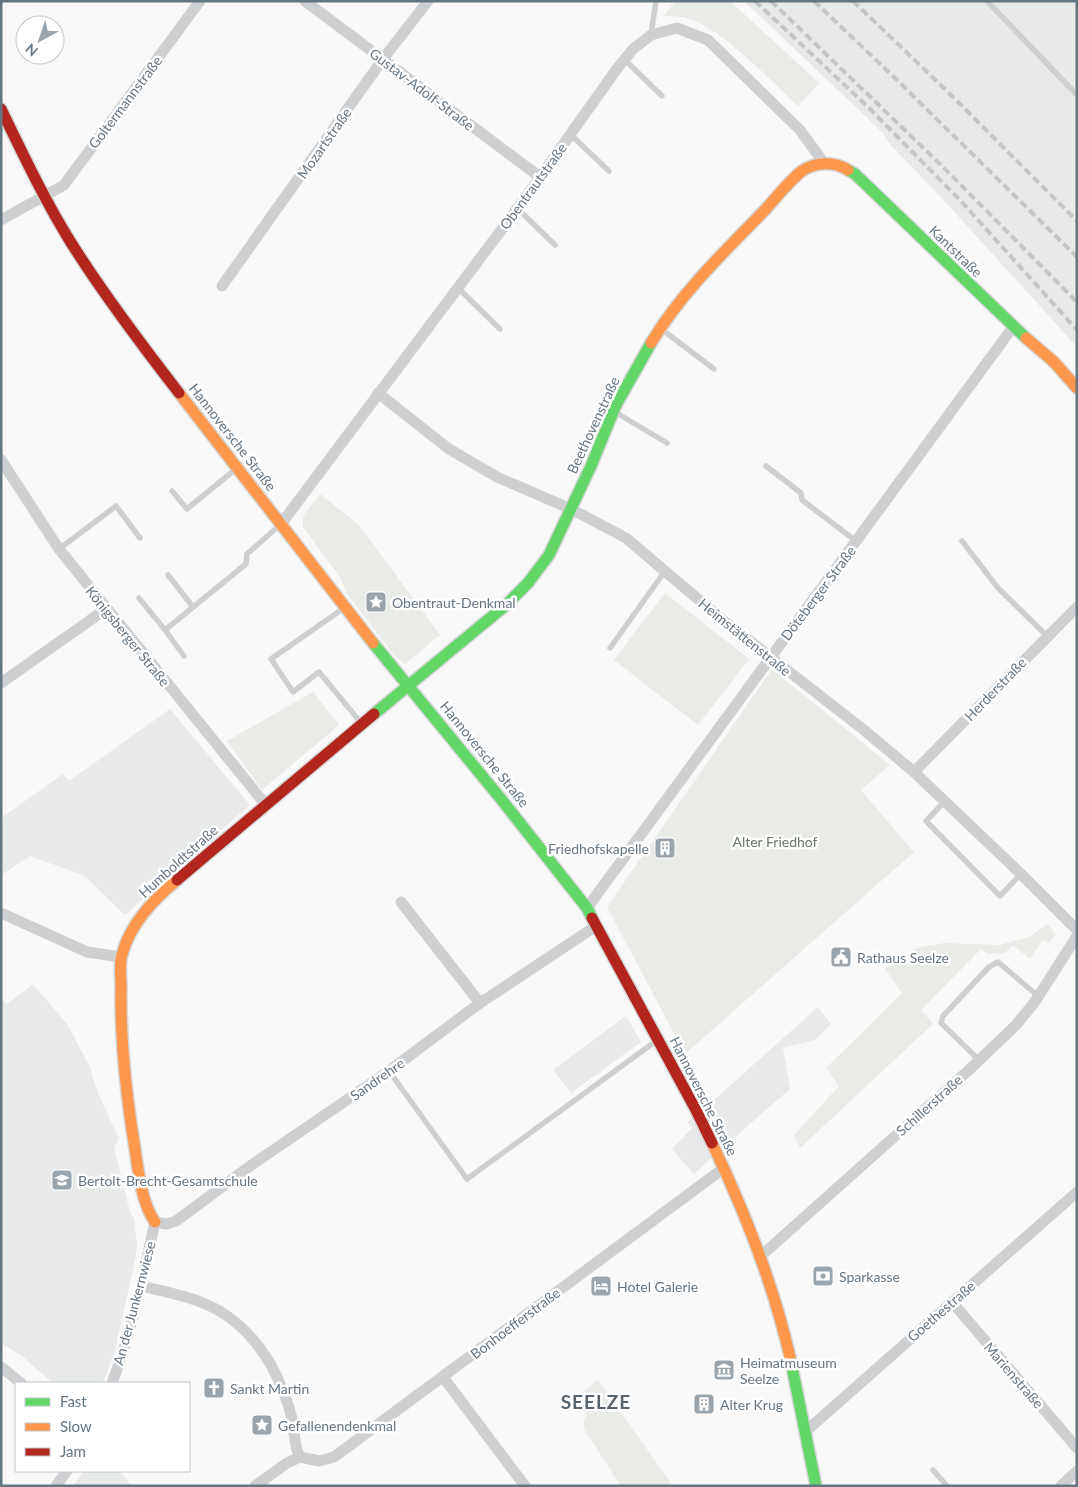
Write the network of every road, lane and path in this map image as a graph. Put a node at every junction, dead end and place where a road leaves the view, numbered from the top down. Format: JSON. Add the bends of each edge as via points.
{"nodes":[{"id":1,"x":200,"y":1,"type":"edge"},
{"id":2,"x":305,"y":1,"type":"edge"},
{"id":3,"x":428,"y":1,"type":"edge"},
{"id":4,"x":656,"y":1,"type":"edge"},
{"id":5,"x":987,"y":1,"type":"edge"},
{"id":6,"x":651,"y":35,"type":"junction"},
{"id":7,"x":383,"y":59,"type":"junction"},
{"id":8,"x":624,"y":60,"type":"junction"},
{"id":9,"x":1077,"y":95,"type":"edge"},
{"id":10,"x":662,"y":96,"type":"dead end"},
{"id":11,"x":1,"y":109,"type":"edge"},
{"id":12,"x":571,"y":135,"type":"junction"},
{"id":13,"x":824,"y":163,"type":"junction"},
{"id":14,"x":610,"y":171,"type":"dead end"},
{"id":15,"x":540,"y":176,"type":"junction"},
{"id":16,"x":44,"y":196,"type":"junction"},
{"id":17,"x":517,"y":208,"type":"junction"},
{"id":18,"x":1,"y":220,"type":"edge"},
{"id":19,"x":555,"y":245,"type":"dead end"},
{"id":20,"x":222,"y":286,"type":"dead end"},
{"id":21,"x":458,"y":288,"type":"junction"},
{"id":22,"x":1013,"y":327,"type":"junction"},
{"id":23,"x":660,"y":328,"type":"junction"},
{"id":24,"x":500,"y":329,"type":"dead end"},
{"id":25,"x":714,"y":369,"type":"dead end"},
{"id":26,"x":1077,"y":388,"type":"edge"},
{"id":27,"x":378,"y":393,"type":"junction"},
{"id":28,"x":613,"y":411,"type":"junction"},
{"id":29,"x":667,"y":443,"type":"dead end"},
{"id":30,"x":1,"y":460,"type":"edge"},
{"id":31,"x":766,"y":466,"type":"dead end"},
{"id":32,"x":238,"y":467,"type":"junction"},
{"id":33,"x":172,"y":491,"type":"dead end"},
{"id":34,"x":571,"y":509,"type":"junction"},
{"id":35,"x":281,"y":524,"type":"junction"},
{"id":36,"x":140,"y":538,"type":"dead end"},
{"id":37,"x":856,"y":541,"type":"junction"},
{"id":38,"x":962,"y":541,"type":"dead end"},
{"id":39,"x":59,"y":549,"type":"junction"},
{"id":40,"x":665,"y":571,"type":"junction"},
{"id":41,"x":168,"y":575,"type":"dead end"},
{"id":42,"x":139,"y":598,"type":"dead end"},
{"id":43,"x":193,"y":607,"type":"junction"},
{"id":44,"x":1077,"y":607,"type":"edge"},
{"id":45,"x":345,"y":608,"type":"junction"},
{"id":46,"x":106,"y":609,"type":"junction"},
{"id":47,"x":165,"y":630,"type":"junction"},
{"id":48,"x":1048,"y":636,"type":"junction"},
{"id":49,"x":610,"y":648,"type":"dead end"},
{"id":50,"x":184,"y":656,"type":"dead end"},
{"id":51,"x":769,"y":658,"type":"junction"},
{"id":52,"x":1,"y":683,"type":"edge"},
{"id":53,"x":409,"y":685,"type":"junction"},
{"id":54,"x":362,"y":724,"type":"junction"},
{"id":55,"x":914,"y":772,"type":"junction"},
{"id":56,"x":945,"y":801,"type":"junction"},
{"id":57,"x":265,"y":804,"type":"junction"},
{"id":58,"x":1021,"y":874,"type":"junction"},
{"id":59,"x":401,"y":902,"type":"dead end"},
{"id":60,"x":587,"y":908,"type":"junction"},
{"id":61,"x":1,"y":913,"type":"edge"},
{"id":62,"x":596,"y":926,"type":"junction"},
{"id":63,"x":1077,"y":930,"type":"edge"},
{"id":64,"x":1077,"y":936,"type":"edge"},
{"id":65,"x":121,"y":957,"type":"junction"},
{"id":66,"x":1038,"y":997,"type":"junction"},
{"id":67,"x":480,"y":1003,"type":"junction"},
{"id":68,"x":658,"y":1039,"type":"junction"},
{"id":69,"x":979,"y":1060,"type":"junction"},
{"id":70,"x":389,"y":1071,"type":"junction"},
{"id":71,"x":724,"y":1168,"type":"junction"},
{"id":72,"x":1077,"y":1192,"type":"edge"},
{"id":73,"x":155,"y":1222,"type":"junction"},
{"id":74,"x":761,"y":1256,"type":"junction"},
{"id":75,"x":141,"y":1286,"type":"junction"},
{"id":76,"x":952,"y":1302,"type":"junction"},
{"id":77,"x":1,"y":1367,"type":"edge"},
{"id":78,"x":443,"y":1376,"type":"junction"},
{"id":79,"x":20,"y":1382,"type":"edge"},
{"id":80,"x":112,"y":1382,"type":"edge"},
{"id":81,"x":806,"y":1431,"type":"junction"},
{"id":82,"x":1077,"y":1448,"type":"edge"},
{"id":83,"x":300,"y":1457,"type":"junction"},
{"id":84,"x":933,"y":1470,"type":"dead end"},
{"id":85,"x":1077,"y":1471,"type":"edge"},
{"id":86,"x":66,"y":1472,"type":"edge"},
{"id":87,"x":56,"y":1486,"type":"edge"},
{"id":88,"x":255,"y":1486,"type":"edge"},
{"id":89,"x":525,"y":1486,"type":"edge"},
{"id":90,"x":816,"y":1486,"type":"edge"},
{"id":91,"x":947,"y":1486,"type":"edge"},
{"id":92,"x":1061,"y":1486,"type":"edge"}],
"edges":[{"from":1,"to":16,"type":"street","name":"Goltermannstraße","via":[[64,185]]},
{"from":2,"to":7,"type":"street","name":"Gustav-Adolf-Straße"},
{"from":3,"to":7,"type":"street","name":"Mozartstraße"},
{"from":4,"to":6,"type":"lane"},
{"from":5,"to":9,"type":"lane"},
{"from":6,"to":8,"type":"street","name":"Obentrautstraße"},
{"from":6,"to":13,"type":"street","name":"Obentrautstraße","via":[[677,28],[708,40],[800,130]]},
{"from":7,"to":15,"type":"street","name":"Gustav-Adolf-Straße"},
{"from":7,"to":20,"type":"street","name":"Mozartstraße"},
{"from":8,"to":10,"type":"lane"},
{"from":8,"to":12,"type":"street","name":"Obentrautstraße"},
{"from":11,"to":16,"type":"street","name":"Hannoversche Straße"},
{"from":12,"to":14,"type":"lane"},
{"from":12,"to":15,"type":"street","name":"Obentrautstraße"},
{"from":13,"to":22,"type":"street","name":"Kantstraße","via":[[840,165],[855,174]]},
{"from":13,"to":23,"type":"street","name":"Beethovenstraße","via":[[802,171],[717,259]]},
{"from":15,"to":17,"type":"street","name":"Obentrautstraße"},
{"from":16,"to":18,"type":"street","name":"Goltermannstraße"},
{"from":16,"to":32,"type":"street","name":"Hannoversche Straße","via":[[100,288]]},
{"from":17,"to":19,"type":"lane"},
{"from":17,"to":21,"type":"street","name":"Obentrautstraße"},
{"from":21,"to":24,"type":"lane"},
{"from":21,"to":27,"type":"street","name":"Obentrautstraße"},
{"from":22,"to":26,"type":"street","name":"Kantstraße","via":[[1054,362]]},
{"from":22,"to":37,"type":"street","name":"Döteberger Straße"},
{"from":23,"to":25,"type":"lane"},
{"from":23,"to":28,"type":"street","name":"Beethovenstraße"},
{"from":27,"to":34,"type":"street","name":"Heimstättenstraße","via":[[449,449],[497,477]]},
{"from":27,"to":35,"type":"street","name":"Obentrautstraße"},
{"from":28,"to":29,"type":"lane"},
{"from":28,"to":34,"type":"street","name":"Beethovenstraße"},
{"from":30,"to":39,"type":"street","name":"Königsberger Straße"},
{"from":31,"to":37,"type":"lane","via":[[801,493],[802,500]]},
{"from":32,"to":33,"type":"lane","via":[[188,509]]},
{"from":32,"to":35,"type":"street","name":"Hannoversche Straße"},
{"from":34,"to":40,"type":"street","name":"Heimstättenstraße","via":[[626,538]]},
{"from":34,"to":53,"type":"street","name":"Beethovenstraße","via":[[549,555],[528,584]]},
{"from":35,"to":43,"type":"lane","via":[[247,554],[246,564]]},
{"from":35,"to":45,"type":"street","name":"Hannoversche Straße"},
{"from":36,"to":39,"type":"lane","via":[[116,506]]},
{"from":37,"to":51,"type":"street","name":"Döteberger Straße"},
{"from":38,"to":48,"type":"lane","via":[[998,588]]},
{"from":39,"to":46,"type":"street","name":"Königsberger Straße"},
{"from":40,"to":49,"type":"lane"},
{"from":40,"to":51,"type":"street","name":"Heimstättenstraße"},
{"from":41,"to":43,"type":"lane"},
{"from":42,"to":47,"type":"lane"},
{"from":43,"to":47,"type":"lane"},
{"from":44,"to":48,"type":"street","name":"Herderstraße"},
{"from":45,"to":53,"type":"street","name":"Hannoversche Straße"},
{"from":45,"to":54,"type":"lane","via":[[271,659],[293,692],[319,672]]},
{"from":46,"to":52,"type":"street"},
{"from":46,"to":57,"type":"street","name":"Königsberger Straße"},
{"from":47,"to":50,"type":"lane"},
{"from":48,"to":55,"type":"street","name":"Herderstraße"},
{"from":51,"to":55,"type":"street","name":"Heimstättenstraße"},
{"from":51,"to":60,"type":"street","name":"Döteberger Straße"},
{"from":53,"to":54,"type":"street","name":"Humboldtstraße"},
{"from":53,"to":60,"type":"street","name":"Hannoversche Straße"},
{"from":54,"to":57,"type":"street","name":"Humboldtstraße"},
{"from":55,"to":56,"type":"street","name":"Heimstättenstraße"},
{"from":56,"to":58,"type":"street","name":"Heimstättenstraße"},
{"from":56,"to":58,"type":"lane","via":[[926,821],[1000,896]]},
{"from":57,"to":65,"type":"street","name":"Humboldtstraße","via":[[155,899],[130,932]]},
{"from":58,"to":63,"type":"street","name":"Heimstättenstraße"},
{"from":59,"to":67,"type":"street"},
{"from":60,"to":62,"type":"street","name":"Hannoversche Straße"},
{"from":61,"to":65,"type":"street","via":[[87,952]]},
{"from":62,"to":67,"type":"street","name":"Sandrehre"},
{"from":62,"to":68,"type":"street","name":"Hannoversche Straße"},
{"from":64,"to":66,"type":"street","name":"Schillerstraße"},
{"from":65,"to":73,"type":"street","name":"Humboldtstraße","via":[[120,1024],[125,1086],[139,1174],[150,1215]]},
{"from":66,"to":69,"type":"street","name":"Schillerstraße","via":[[1016,1025]]},
{"from":66,"to":69,"type":"lane","via":[[998,962],[989,967],[941,1019],[941,1023]]},
{"from":67,"to":70,"type":"street","name":"Sandrehre"},
{"from":68,"to":70,"type":"lane","via":[[468,1179]]},
{"from":68,"to":71,"type":"street","name":"Hannoversche Straße"},
{"from":69,"to":74,"type":"street","name":"Schillerstraße"},
{"from":70,"to":73,"type":"street","name":"Sandrehre","via":[[176,1221],[166,1224]]},
{"from":71,"to":74,"type":"street","name":"Hannoversche Straße"},
{"from":71,"to":78,"type":"street","name":"Bonhoefferstraße"},
{"from":72,"to":76,"type":"street","name":"Goethestraße"},
{"from":73,"to":75,"type":"street","name":"An der Junkernwiese"},
{"from":74,"to":81,"type":"street","name":"Hannoversche Straße","via":[[785,1336]]},
{"from":75,"to":80,"type":"street","name":"An der Junkernwiese"},
{"from":75,"to":83,"type":"street","via":[[202,1302],[239,1324],[254,1340],[283,1391],[295,1448]]},
{"from":76,"to":81,"type":"street","name":"Goethestraße"},
{"from":76,"to":82,"type":"street","name":"Marienstraße"},
{"from":77,"to":79,"type":"street"},
{"from":78,"to":83,"type":"street","name":"Bonhoefferstraße","via":[[334,1457],[319,1461]]},
{"from":78,"to":89,"type":"street"},
{"from":81,"to":90,"type":"street","name":"Hannoversche Straße"},
{"from":83,"to":88,"type":"street"},
{"from":84,"to":91,"type":"lane"},
{"from":85,"to":92,"type":"street"},
{"from":86,"to":87,"type":"street"}]}
